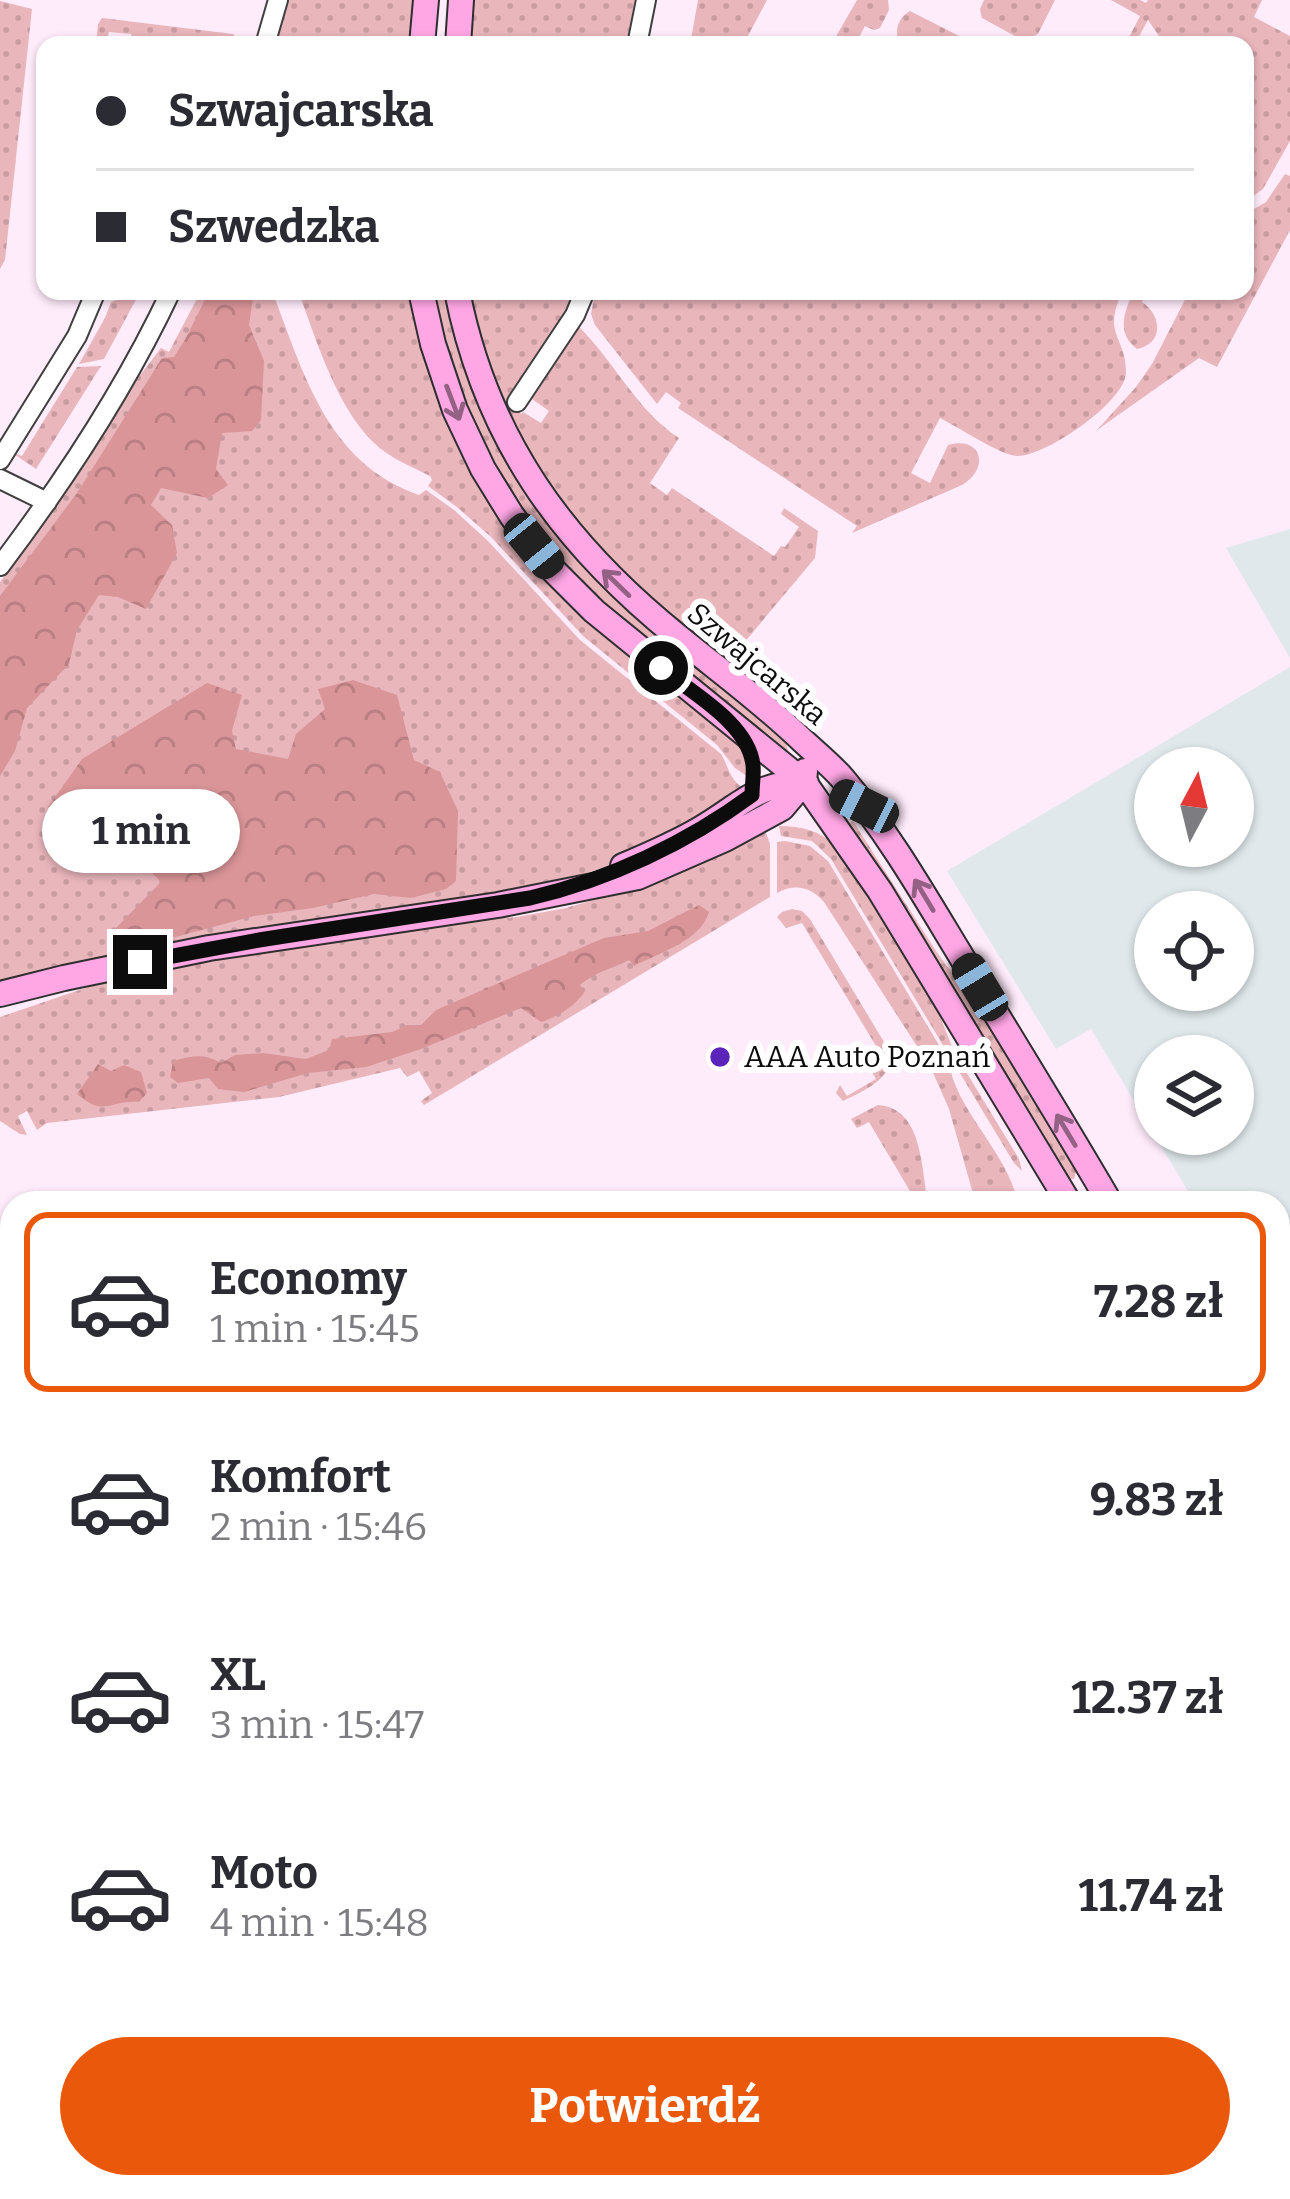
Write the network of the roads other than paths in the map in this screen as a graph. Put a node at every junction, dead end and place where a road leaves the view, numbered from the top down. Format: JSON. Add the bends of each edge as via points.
{"nodes":[{"id":1,"x":278,"y":0,"type":"edge"},
{"id":2,"x":426,"y":0,"type":"edge"},
{"id":3,"x":461,"y":0,"type":"edge"},
{"id":4,"x":646,"y":0,"type":"edge"},
{"id":5,"x":268,"y":36,"type":"edge"},
{"id":6,"x":423,"y":36,"type":"edge"},
{"id":7,"x":459,"y":36,"type":"edge"},
{"id":8,"x":639,"y":36,"type":"edge"},
{"id":9,"x":92,"y":300,"type":"edge"},
{"id":10,"x":166,"y":300,"type":"edge"},
{"id":11,"x":423,"y":300,"type":"edge"},
{"id":12,"x":460,"y":300,"type":"edge"},
{"id":13,"x":581,"y":300,"type":"edge"},
{"id":14,"x":517,"y":402,"type":"dead end"},
{"id":15,"x":0,"y":460,"type":"edge"},
{"id":16,"x":0,"y":479,"type":"edge"},
{"id":17,"x":47,"y":502,"type":"junction"},
{"id":18,"x":0,"y":566,"type":"edge"},
{"id":19,"x":736,"y":727,"type":"junction"},
{"id":20,"x":801,"y":740,"type":"junction"},
{"id":21,"x":803,"y":782,"type":"junction"},
{"id":22,"x":752,"y":795,"type":"junction"},
{"id":23,"x":864,"y":806,"type":"junction"},
{"id":24,"x":764,"y":819,"type":"junction"},
{"id":25,"x":836,"y":826,"type":"junction"},
{"id":26,"x":571,"y":889,"type":"junction"},
{"id":27,"x":140,"y":962,"type":"junction"},
{"id":28,"x":0,"y":994,"type":"edge"},
{"id":29,"x":0,"y":1011,"type":"edge"},
{"id":30,"x":1062,"y":1191,"type":"edge"},
{"id":31,"x":1103,"y":1191,"type":"edge"}],
"edges":[{"from":1,"to":5,"type":"street"},
{"from":2,"to":6,"type":"street"},
{"from":3,"to":7,"type":"street"},
{"from":4,"to":8,"type":"street"},
{"from":9,"to":15,"type":"street"},
{"from":10,"to":17,"type":"street"},
{"from":11,"to":19,"type":"street","name":"Szwajcarska","one_way":true,"via":[[455,410],[512,516],[584,602]]},
{"from":20,"to":12,"type":"street","name":"Szwajcarska","one_way":true,"via":[[638,603],[560,522],[487,395]]},
{"from":13,"to":14,"type":"street"},
{"from":16,"to":17,"type":"street"},
{"from":17,"to":18,"type":"street"},
{"from":19,"to":21,"type":"street","name":"Szwajcarska"},
{"from":19,"to":22,"type":"street","via":[[753,765]]},
{"from":20,"to":21,"type":"street"},
{"from":20,"to":23,"type":"street","name":"Szwajcarska"},
{"from":21,"to":22,"type":"street"},
{"from":21,"to":23,"type":"street"},
{"from":21,"to":24,"type":"street"},
{"from":21,"to":25,"type":"street","name":"Szwajcarska"},
{"from":22,"to":26,"type":"street","via":[[700,830]]},
{"from":31,"to":23,"type":"street","name":"Szwajcarska","one_way":true},
{"from":24,"to":25,"type":"street"},
{"from":24,"to":26,"type":"street","via":[[638,877]]},
{"from":25,"to":30,"type":"street","name":"Szwajcarska"},
{"from":26,"to":27,"type":"street"},
{"from":27,"to":28,"type":"street"},
{"from":27,"to":29,"type":"street"}]}
